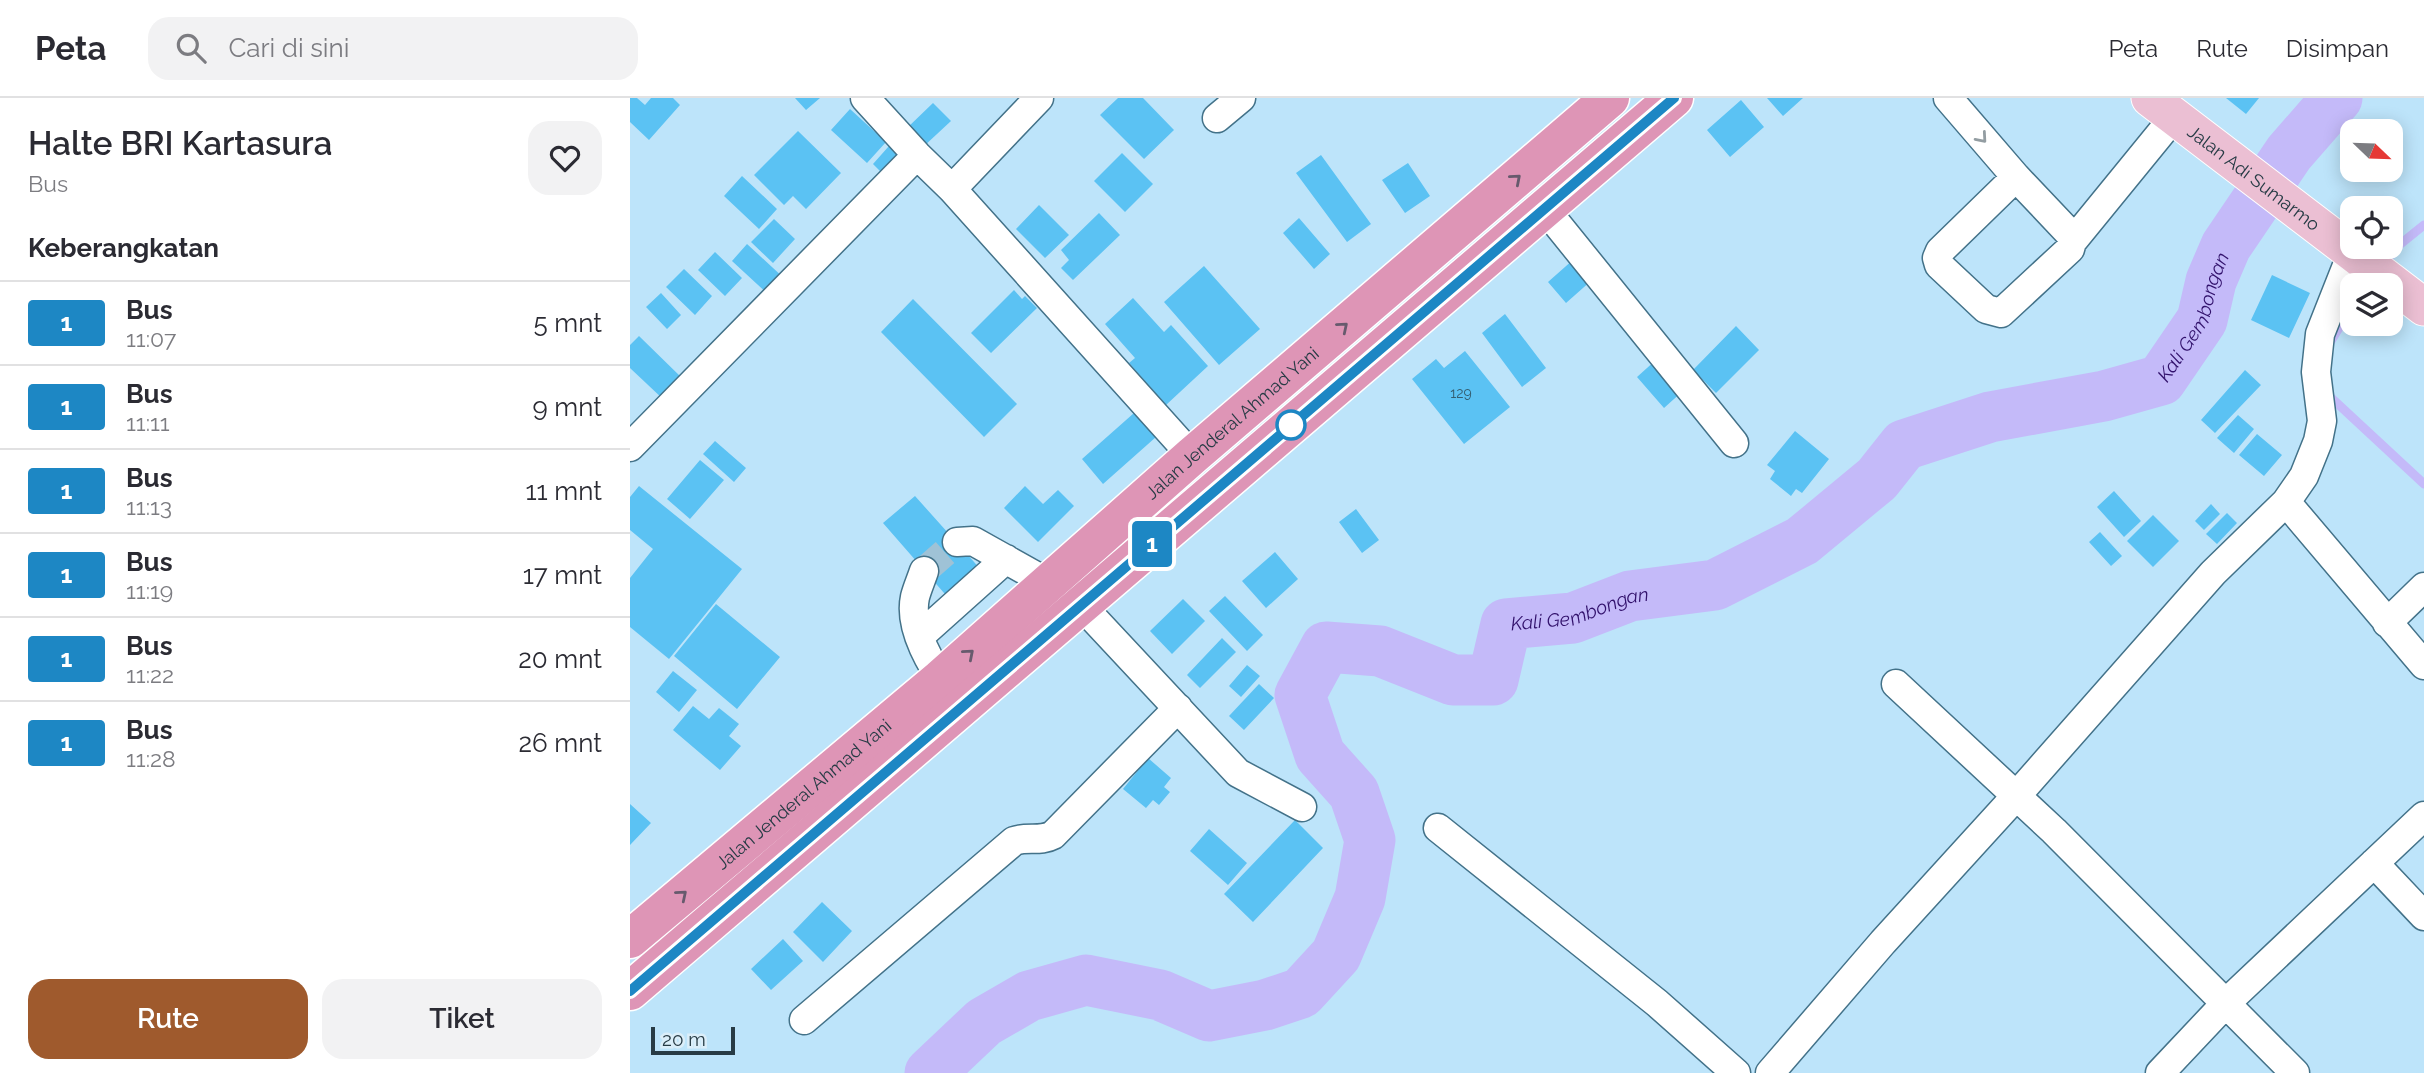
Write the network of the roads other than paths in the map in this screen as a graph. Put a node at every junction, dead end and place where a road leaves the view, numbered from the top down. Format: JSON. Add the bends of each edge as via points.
{"nodes":[{"id":1,"x":865,"y":98,"type":"edge"},
{"id":2,"x":1039,"y":98,"type":"edge"},
{"id":3,"x":1241,"y":98,"type":"edge"},
{"id":4,"x":1609,"y":98,"type":"edge"},
{"id":5,"x":1674,"y":98,"type":"edge"},
{"id":6,"x":1948,"y":98,"type":"edge"},
{"id":7,"x":2162,"y":108,"type":"edge"},
{"id":8,"x":1217,"y":118,"type":"dead end"},
{"id":9,"x":917,"y":155,"type":"junction"},
{"id":10,"x":2016,"y":177,"type":"junction"},
{"id":11,"x":952,"y":189,"type":"junction"},
{"id":12,"x":1545,"y":209,"type":"junction"},
{"id":13,"x":2072,"y":242,"type":"junction"},
{"id":14,"x":1432,"y":252,"type":"junction"},
{"id":15,"x":2367,"y":264,"type":"junction"},
{"id":16,"x":1457,"y":282,"type":"junction"},
{"id":17,"x":2424,"y":307,"type":"edge"},
{"id":18,"x":1734,"y":443,"type":"dead end"},
{"id":19,"x":631,"y":444,"type":"edge"},
{"id":20,"x":1192,"y":456,"type":"junction"},
{"id":21,"x":2286,"y":502,"type":"junction"},
{"id":22,"x":957,"y":542,"type":"dead end"},
{"id":23,"x":1006,"y":559,"type":"junction"},
{"id":24,"x":924,"y":571,"type":"tunnel mouth"},
{"id":25,"x":1050,"y":584,"type":"junction"},
{"id":26,"x":2424,"y":587,"type":"edge"},
{"id":27,"x":1082,"y":605,"type":"junction"},
{"id":28,"x":2387,"y":623,"type":"junction"},
{"id":29,"x":920,"y":636,"type":"junction"},
{"id":30,"x":2424,"y":666,"type":"edge"},
{"id":31,"x":1896,"y":684,"type":"dead end"},
{"id":32,"x":950,"y":693,"type":"junction"},
{"id":33,"x":1178,"y":708,"type":"junction"},
{"id":34,"x":2017,"y":795,"type":"junction"},
{"id":35,"x":1302,"y":807,"type":"dead end"},
{"id":36,"x":2424,"y":816,"type":"edge"},
{"id":37,"x":1438,"y":828,"type":"dead end"},
{"id":38,"x":2374,"y":863,"type":"junction"},
{"id":39,"x":2424,"y":916,"type":"edge"},
{"id":40,"x":630,"y":939,"type":"edge"},
{"id":41,"x":630,"y":991,"type":"edge"},
{"id":42,"x":2226,"y":1003,"type":"junction"},
{"id":43,"x":804,"y":1020,"type":"dead end"},
{"id":44,"x":1736,"y":1073,"type":"edge"},
{"id":45,"x":1770,"y":1073,"type":"edge"},
{"id":46,"x":2160,"y":1073,"type":"edge"},
{"id":47,"x":2295,"y":1073,"type":"edge"}],
"edges":[{"from":1,"to":9,"type":"street"},
{"from":2,"to":11,"type":"street"},
{"from":3,"to":8,"type":"street"},
{"from":14,"to":4,"type":"highway","name":"Jalan Jenderal Ahmad Yani","one_way":true},
{"from":5,"to":12,"type":"highway","name":"Jalan Jenderal Ahmad Yani"},
{"from":6,"to":10,"type":"street","one_way":true},
{"from":7,"to":13,"type":"street"},
{"from":7,"to":15,"type":"main road","name":"Jalan Adi Sumarmo"},
{"from":9,"to":11,"type":"street"},
{"from":9,"to":19,"type":"street"},
{"from":10,"to":13,"type":"street","via":[[2070,234]]},
{"from":10,"to":13,"type":"street","via":[[1940,251],[1938,265],[1986,309],[2001,313],[2070,249]]},
{"from":11,"to":20,"type":"street"},
{"from":12,"to":16,"type":"highway","name":"Jalan Jenderal Ahmad Yani"},
{"from":12,"to":18,"type":"street"},
{"from":14,"to":16,"type":"highway"},
{"from":20,"to":14,"type":"highway","name":"Jalan Jenderal Ahmad Yani","one_way":true},
{"from":15,"to":17,"type":"main road","name":"Jalan Adi Sumarmo"},
{"from":15,"to":21,"type":"street","via":[[2320,334],[2316,372],[2322,421],[2318,441],[2304,476]]},
{"from":16,"to":27,"type":"highway","name":"Jalan Jenderal Ahmad Yani"},
{"from":20,"to":25,"type":"highway","name":"Jalan Jenderal Ahmad Yani"},
{"from":21,"to":28,"type":"street"},
{"from":21,"to":34,"type":"street","via":[[2213,573]]},
{"from":22,"to":23,"type":"street","via":[[973,541]]},
{"from":23,"to":25,"type":"street"},
{"from":23,"to":29,"type":"street"},
{"from":24,"to":29,"type":"street","via":[[914,598]]},
{"from":25,"to":27,"type":"street"},
{"from":32,"to":25,"type":"highway","name":"Jalan Jenderal Ahmad Yani","one_way":true},
{"from":26,"to":28,"type":"street"},
{"from":27,"to":32,"type":"highway","name":"Jalan Jenderal Ahmad Yani"},
{"from":27,"to":33,"type":"street"},
{"from":28,"to":30,"type":"street"},
{"from":29,"to":32,"type":"street"},
{"from":31,"to":34,"type":"street"},
{"from":40,"to":32,"type":"highway","name":"Jalan Jenderal Ahmad Yani","one_way":true},
{"from":32,"to":41,"type":"highway","name":"Jalan Jenderal Ahmad Yani"},
{"from":33,"to":35,"type":"street","via":[[1238,773]]},
{"from":33,"to":43,"type":"street","via":[[1053,835],[1014,841]]},
{"from":34,"to":42,"type":"street"},
{"from":34,"to":45,"type":"street"},
{"from":36,"to":38,"type":"street"},
{"from":37,"to":44,"type":"street","via":[[1657,1003]]},
{"from":38,"to":39,"type":"street"},
{"from":38,"to":42,"type":"street"},
{"from":42,"to":46,"type":"street"},
{"from":42,"to":47,"type":"street"}]}
